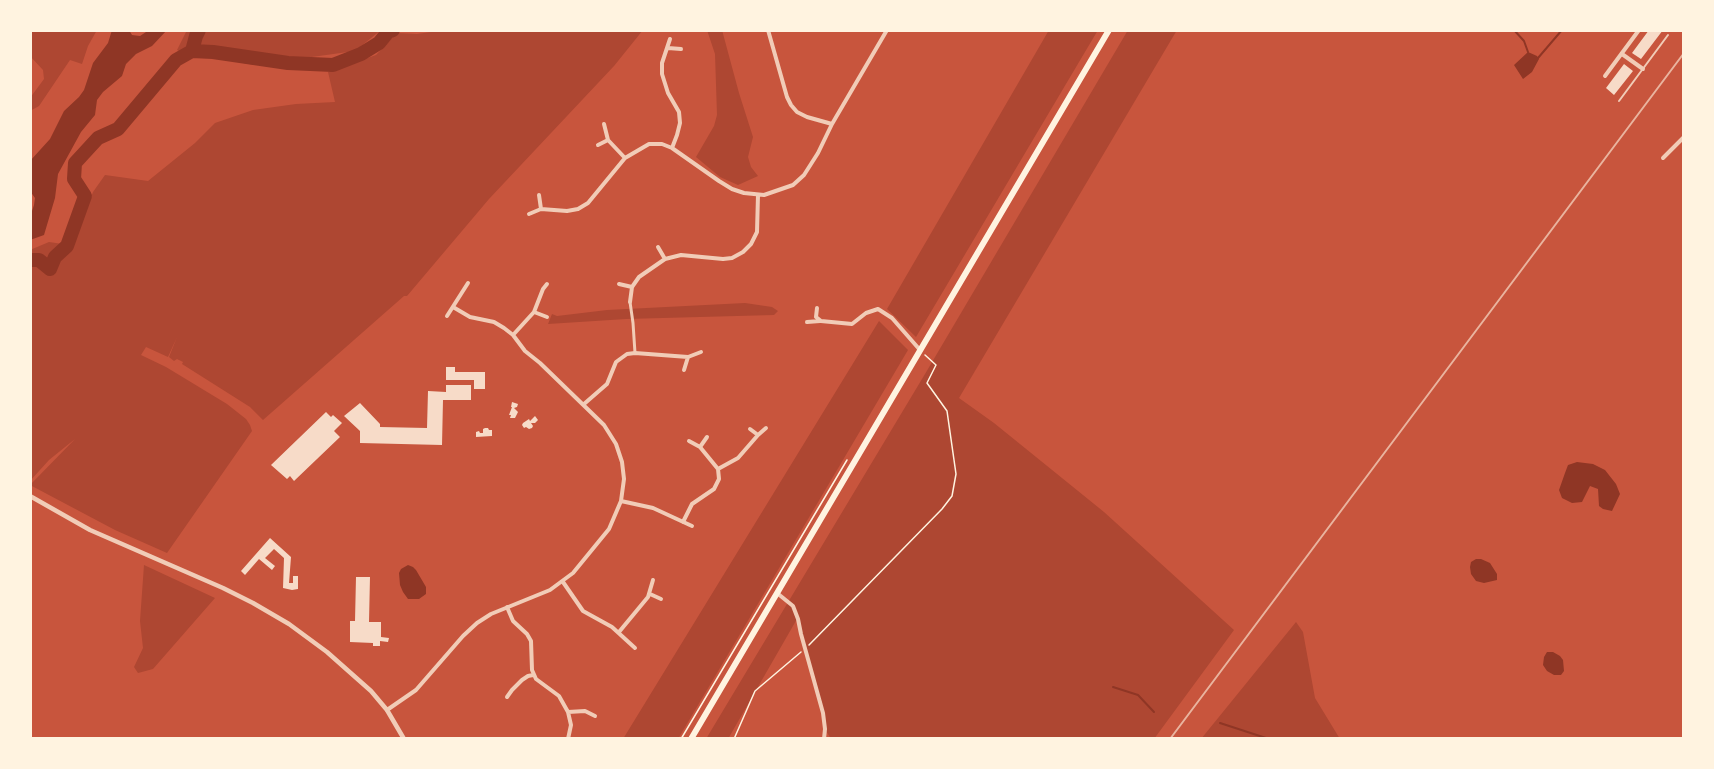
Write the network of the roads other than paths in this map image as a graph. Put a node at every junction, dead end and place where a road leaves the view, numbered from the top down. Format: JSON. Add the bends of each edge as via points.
{"nodes":[{"id":1,"x":768,"y":30,"type":"edge"},
{"id":2,"x":887,"y":30,"type":"edge"},
{"id":3,"x":1109,"y":30,"type":"edge"},
{"id":4,"x":1639,"y":30,"type":"edge"},
{"id":5,"x":1668,"y":35,"type":"dead end"},
{"id":6,"x":670,"y":39,"type":"dead end"},
{"id":7,"x":668,"y":48,"type":"junction"},
{"id":8,"x":681,"y":49,"type":"dead end"},
{"id":9,"x":1621,"y":54,"type":"junction"},
{"id":10,"x":1643,"y":69,"type":"junction"},
{"id":11,"x":1605,"y":76,"type":"dead end"},
{"id":12,"x":1619,"y":101,"type":"dead end"},
{"id":13,"x":604,"y":124,"type":"dead end"},
{"id":14,"x":832,"y":124,"type":"junction"},
{"id":15,"x":1684,"y":137,"type":"edge"},
{"id":16,"x":608,"y":140,"type":"junction"},
{"id":17,"x":598,"y":145,"type":"dead end"},
{"id":18,"x":672,"y":148,"type":"junction"},
{"id":19,"x":625,"y":158,"type":"junction"},
{"id":20,"x":1663,"y":158,"type":"dead end"},
{"id":21,"x":539,"y":195,"type":"dead end"},
{"id":22,"x":758,"y":195,"type":"junction"},
{"id":23,"x":541,"y":209,"type":"junction"},
{"id":24,"x":530,"y":214,"type":"dead end"},
{"id":25,"x":658,"y":247,"type":"dead end"},
{"id":26,"x":665,"y":259,"type":"junction"},
{"id":27,"x":468,"y":283,"type":"dead end"},
{"id":28,"x":547,"y":284,"type":"dead end"},
{"id":29,"x":619,"y":284,"type":"dead end"},
{"id":30,"x":632,"y":287,"type":"junction"},
{"id":31,"x":630,"y":302,"type":"joint"},
{"id":32,"x":453,"y":307,"type":"junction"},
{"id":33,"x":817,"y":308,"type":"dead end"},
{"id":34,"x":534,"y":312,"type":"junction"},
{"id":35,"x":447,"y":316,"type":"dead end"},
{"id":36,"x":547,"y":317,"type":"dead end"},
{"id":37,"x":821,"y":321,"type":"junction"},
{"id":38,"x":807,"y":322,"type":"dead end"},
{"id":39,"x":513,"y":334,"type":"junction"},
{"id":40,"x":920,"y":350,"type":"junction"},
{"id":41,"x":701,"y":352,"type":"dead end"},
{"id":42,"x":634,"y":353,"type":"junction"},
{"id":43,"x":688,"y":357,"type":"junction"},
{"id":44,"x":684,"y":370,"type":"dead end"},
{"id":45,"x":584,"y":404,"type":"junction"},
{"id":46,"x":766,"y":428,"type":"dead end"},
{"id":47,"x":750,"y":429,"type":"dead end"},
{"id":48,"x":758,"y":435,"type":"junction"},
{"id":49,"x":707,"y":437,"type":"dead end"},
{"id":50,"x":689,"y":441,"type":"dead end"},
{"id":51,"x":700,"y":447,"type":"junction"},
{"id":52,"x":718,"y":469,"type":"junction"},
{"id":53,"x":30,"y":496,"type":"edge"},
{"id":54,"x":621,"y":501,"type":"junction"},
{"id":55,"x":683,"y":522,"type":"junction"},
{"id":56,"x":692,"y":526,"type":"dead end"},
{"id":57,"x":653,"y":580,"type":"dead end"},
{"id":58,"x":563,"y":582,"type":"junction"},
{"id":59,"x":777,"y":593,"type":"junction"},
{"id":60,"x":650,"y":594,"type":"junction"},
{"id":61,"x":661,"y":599,"type":"dead end"},
{"id":62,"x":507,"y":607,"type":"junction"},
{"id":63,"x":619,"y":632,"type":"junction"},
{"id":64,"x":635,"y":648,"type":"dead end"},
{"id":65,"x":534,"y":675,"type":"junction"},
{"id":66,"x":507,"y":698,"type":"dead end"},
{"id":67,"x":387,"y":710,"type":"junction"},
{"id":68,"x":568,"y":711,"type":"junction"},
{"id":69,"x":595,"y":716,"type":"dead end"},
{"id":70,"x":404,"y":739,"type":"edge"},
{"id":71,"x":568,"y":739,"type":"edge"},
{"id":72,"x":691,"y":739,"type":"edge"},
{"id":73,"x":824,"y":739,"type":"edge"}],
"edges":[{"from":1,"to":14,"type":"street","via":[[791,105],[807,117]]},
{"from":2,"to":14,"type":"street"},
{"from":3,"to":40,"type":"main road"},
{"from":4,"to":9,"type":"street"},
{"from":5,"to":10,"type":"lane"},
{"from":6,"to":7,"type":"street"},
{"from":7,"to":8,"type":"street"},
{"from":7,"to":18,"type":"street","via":[[662,74],[680,123]]},
{"from":9,"to":10,"type":"street"},
{"from":9,"to":11,"type":"street"},
{"from":10,"to":12,"type":"lane"},
{"from":13,"to":16,"type":"street"},
{"from":14,"to":22,"type":"street","via":[[804,175],[785,189]]},
{"from":15,"to":20,"type":"street"},
{"from":16,"to":17,"type":"street"},
{"from":16,"to":19,"type":"street"},
{"from":18,"to":19,"type":"street","via":[[649,144]]},
{"from":18,"to":22,"type":"street","via":[[732,189]]},
{"from":19,"to":23,"type":"street","via":[[588,203],[567,211]]},
{"from":21,"to":23,"type":"street"},
{"from":22,"to":26,"type":"street","via":[[757,232],[743,252],[723,259],[681,255]]},
{"from":23,"to":24,"type":"street"},
{"from":25,"to":26,"type":"street"},
{"from":26,"to":30,"type":"street","via":[[639,277]]},
{"from":27,"to":32,"type":"street"},
{"from":28,"to":34,"type":"street"},
{"from":29,"to":30,"type":"street"},
{"from":30,"to":31,"type":"street"},
{"from":31,"to":42,"type":"street"},
{"from":32,"to":35,"type":"street"},
{"from":32,"to":39,"type":"street"},
{"from":33,"to":37,"type":"street","via":[[816,316]]},
{"from":34,"to":36,"type":"street"},
{"from":34,"to":39,"type":"street"},
{"from":37,"to":38,"type":"street"},
{"from":37,"to":40,"type":"street","via":[[852,324],[878,309],[892,318]]},
{"from":39,"to":45,"type":"street","via":[[525,351]]},
{"from":40,"to":59,"type":"main road"},
{"from":41,"to":43,"type":"street"},
{"from":42,"to":43,"type":"street"},
{"from":42,"to":45,"type":"street","via":[[616,362],[607,384]]},
{"from":43,"to":44,"type":"street"},
{"from":45,"to":54,"type":"street","via":[[604,425],[619,453],[624,479]]},
{"from":46,"to":48,"type":"street"},
{"from":47,"to":48,"type":"street"},
{"from":48,"to":52,"type":"street","via":[[738,458]]},
{"from":49,"to":51,"type":"street"},
{"from":50,"to":51,"type":"street"},
{"from":51,"to":52,"type":"street"},
{"from":52,"to":55,"type":"street","via":[[717,486],[692,504]]},
{"from":53,"to":67,"type":"street","via":[[114,541],[254,603],[289,624],[349,671]]},
{"from":54,"to":55,"type":"street","via":[[652,508]]},
{"from":54,"to":58,"type":"street","via":[[604,536]]},
{"from":55,"to":56,"type":"street"},
{"from":57,"to":60,"type":"street"},
{"from":58,"to":62,"type":"street"},
{"from":58,"to":63,"type":"street","via":[[587,614]]},
{"from":59,"to":72,"type":"main road"},
{"from":59,"to":73,"type":"street","via":[[793,606],[823,713]]},
{"from":60,"to":61,"type":"street"},
{"from":60,"to":63,"type":"street"},
{"from":62,"to":65,"type":"street","via":[[513,621],[531,641]]},
{"from":62,"to":67,"type":"street","via":[[477,623],[416,690]]},
{"from":63,"to":64,"type":"street"},
{"from":65,"to":66,"type":"street","via":[[522,680]]},
{"from":65,"to":68,"type":"street","via":[[559,696]]},
{"from":67,"to":70,"type":"street"},
{"from":68,"to":69,"type":"street","via":[[585,711]]},
{"from":68,"to":71,"type":"street"}]}
